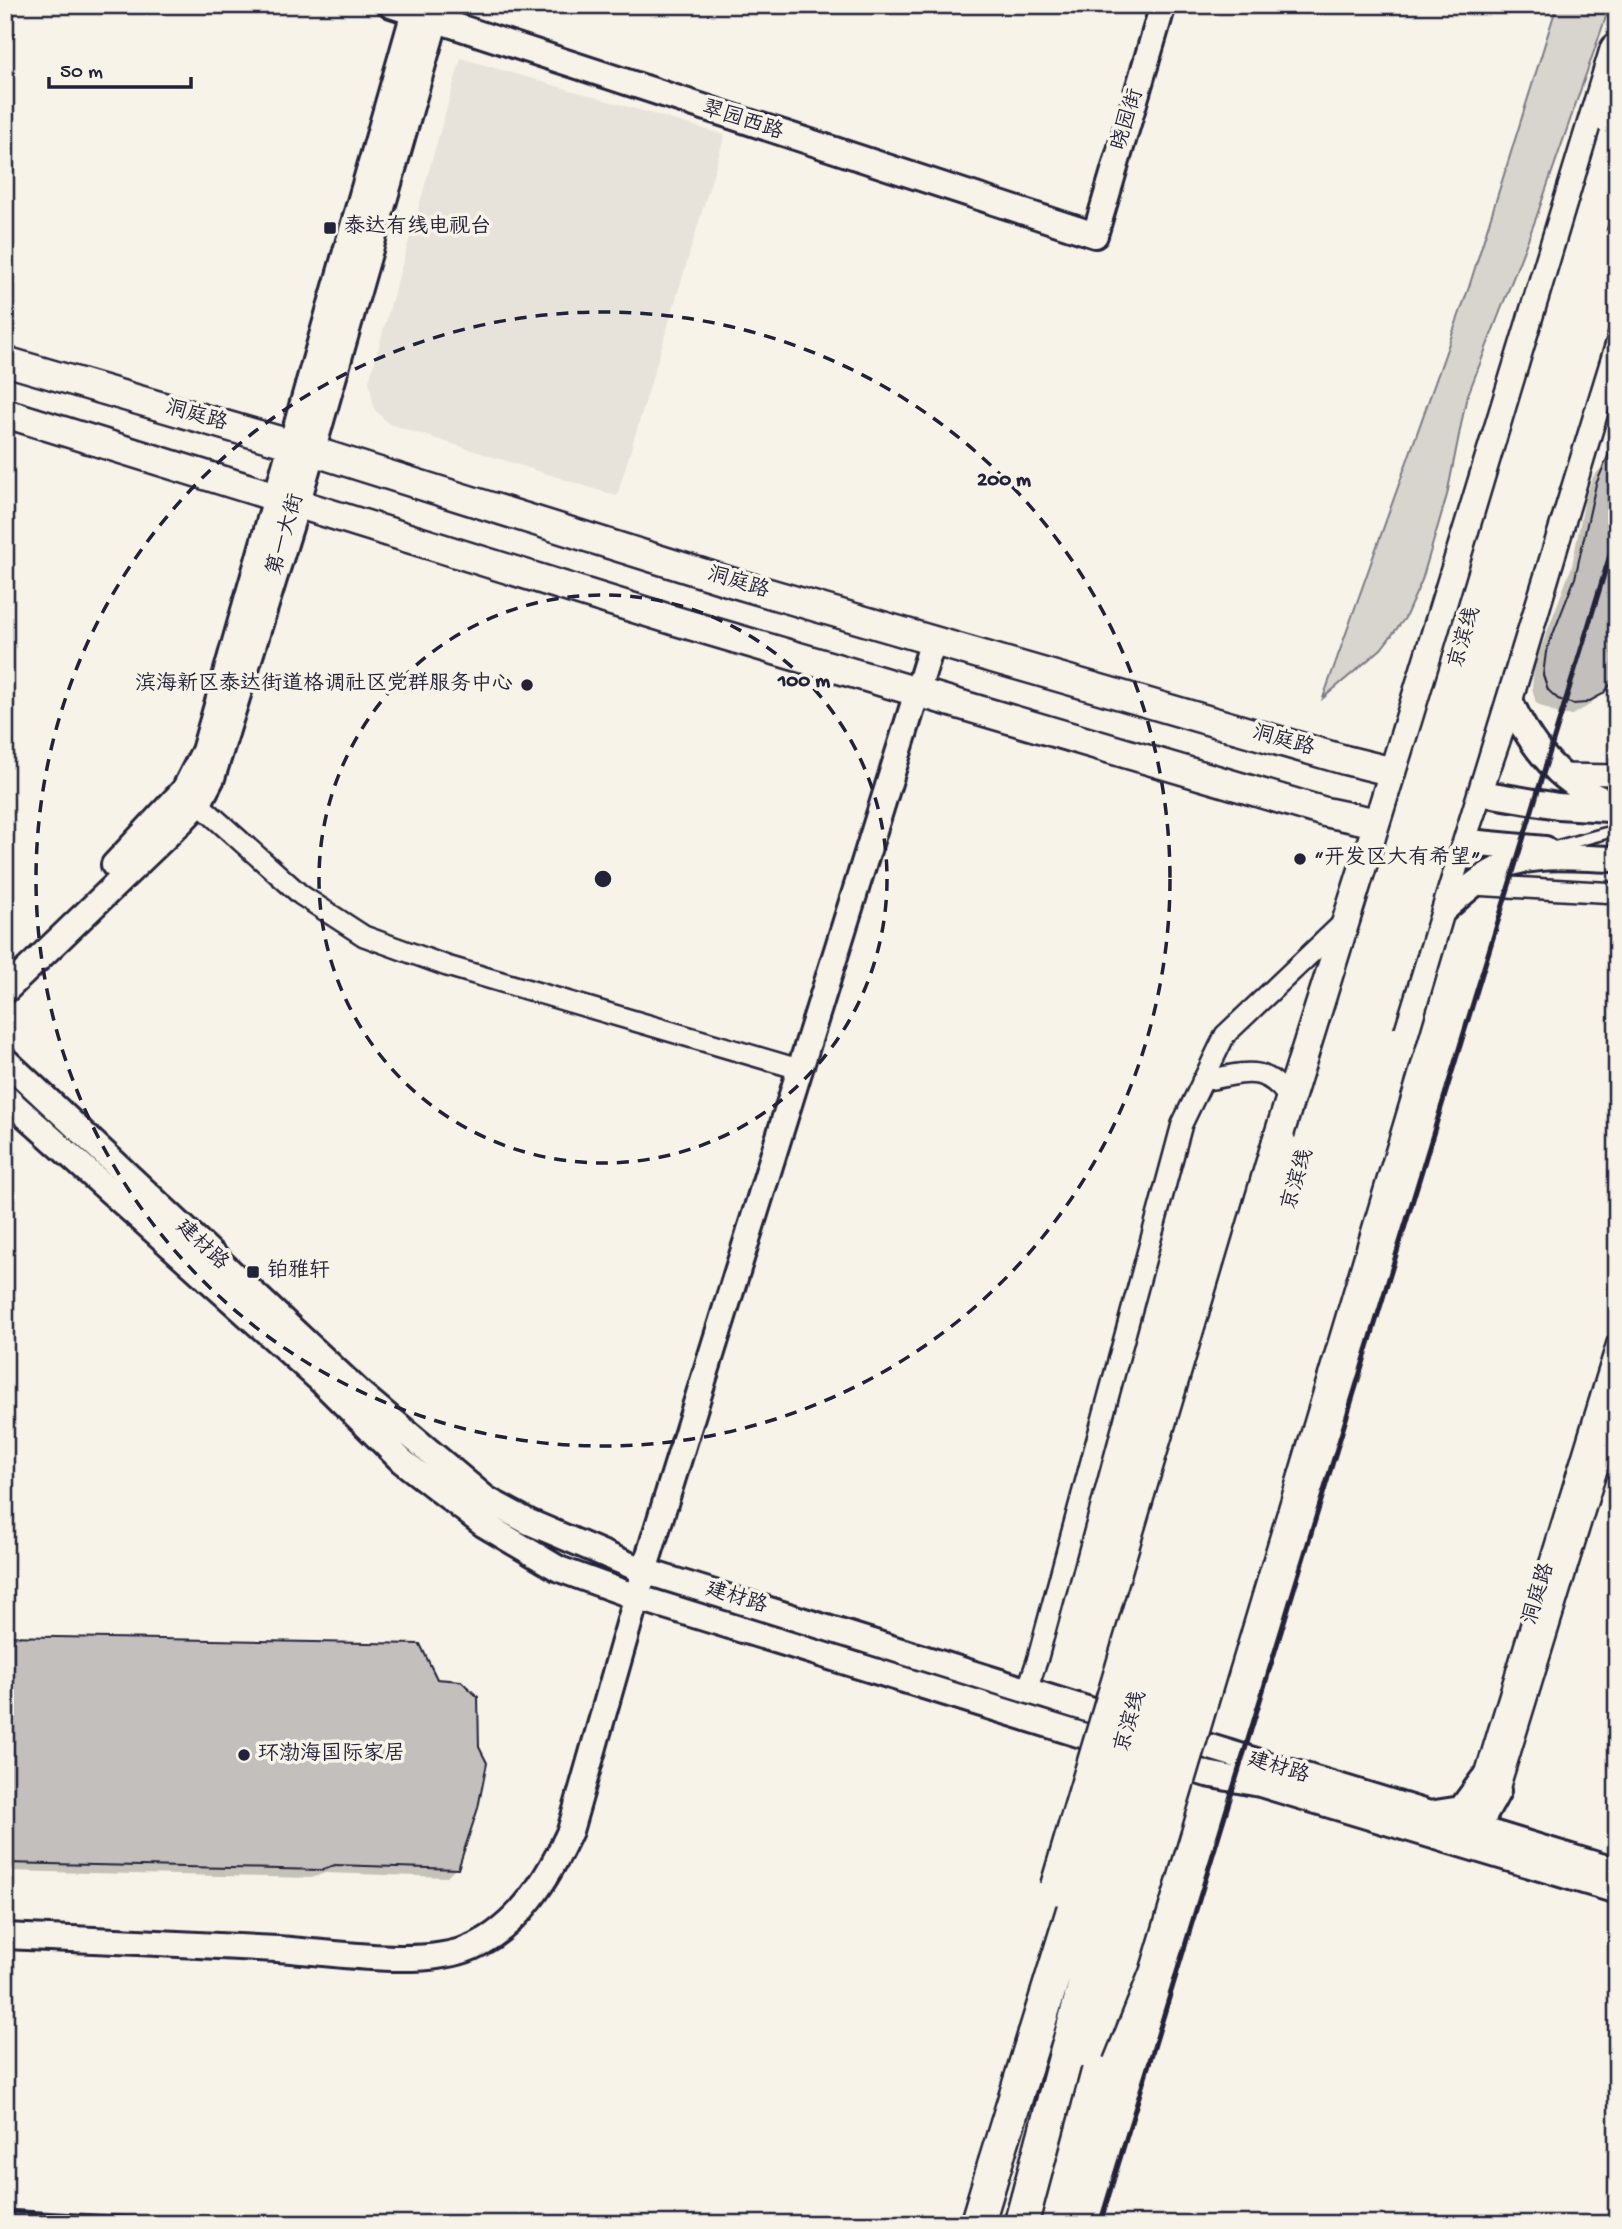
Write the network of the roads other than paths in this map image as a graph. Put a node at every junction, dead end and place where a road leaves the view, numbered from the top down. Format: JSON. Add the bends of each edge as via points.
{"nodes":[{"id":1,"x":1163,"y":5,"type":"edge"},
{"id":2,"x":420,"y":10,"type":"edge"},
{"id":3,"x":1617,"y":50,"type":"edge"},
{"id":4,"x":1617,"y":135,"type":"edge"},
{"id":5,"x":1095,"y":235,"type":"joint"},
{"id":6,"x":1617,"y":243,"type":"edge"},
{"id":7,"x":1617,"y":323,"type":"edge"},
{"id":8,"x":5,"y":361,"type":"edge"},
{"id":9,"x":5,"y":413,"type":"edge"},
{"id":10,"x":302,"y":448,"type":"junction"},
{"id":11,"x":287,"y":502,"type":"junction"},
{"id":12,"x":933,"y":640,"type":"junction"},
{"id":13,"x":917,"y":691,"type":"junction"},
{"id":14,"x":1507,"y":692,"type":"junction"},
{"id":15,"x":1396,"y":773,"type":"junction"},
{"id":16,"x":1557,"y":774,"type":"junction"},
{"id":17,"x":1617,"y":775,"type":"edge"},
{"id":18,"x":1475,"y":792,"type":"junction"},
{"id":19,"x":191,"y":796,"type":"junction"},
{"id":20,"x":1558,"y":806,"type":"junction"},
{"id":21,"x":1617,"y":806,"type":"edge"},
{"id":22,"x":1380,"y":824,"type":"junction"},
{"id":23,"x":1617,"y":827,"type":"edge"},
{"id":24,"x":1458,"y":841,"type":"junction"},
{"id":25,"x":1547,"y":849,"type":"junction"},
{"id":26,"x":1617,"y":859,"type":"edge"},
{"id":27,"x":1473,"y":885,"type":"junction"},
{"id":28,"x":1617,"y":893,"type":"edge"},
{"id":29,"x":1351,"y":916,"type":"junction"},
{"id":30,"x":1436,"y":917,"type":"junction"},
{"id":31,"x":5,"y":970,"type":"edge"},
{"id":32,"x":5,"y":991,"type":"edge"},
{"id":33,"x":5,"y":1060,"type":"edge"},
{"id":34,"x":802,"y":1070,"type":"junction"},
{"id":35,"x":1202,"y":1081,"type":"junction"},
{"id":36,"x":5,"y":1097,"type":"edge"},
{"id":37,"x":1291,"y":1101,"type":"junction"},
{"id":38,"x":1617,"y":1343,"type":"edge"},
{"id":39,"x":1617,"y":1405,"type":"edge"},
{"id":40,"x":644,"y":1571,"type":"junction"},
{"id":41,"x":636,"y":1597,"type":"junction"},
{"id":42,"x":1027,"y":1689,"type":"junction"},
{"id":43,"x":1491,"y":1785,"type":"junction"},
{"id":44,"x":1424,"y":1823,"type":"junction"},
{"id":45,"x":1474,"y":1835,"type":"junction"},
{"id":46,"x":1617,"y":1871,"type":"edge"},
{"id":47,"x":1617,"y":1891,"type":"edge"},
{"id":48,"x":5,"y":1936,"type":"edge"},
{"id":49,"x":995,"y":2164,"type":"junction"},
{"id":50,"x":1036,"y":2176,"type":"junction"},
{"id":51,"x":977,"y":2224,"type":"edge"},
{"id":52,"x":1021,"y":2224,"type":"edge"}],
"edges":[{"from":1,"to":5,"type":"street","name":"晓园街"},
{"from":2,"to":5,"type":"street","name":"翠园西路"},
{"from":2,"to":10,"type":"street","name":"第一大街"},
{"from":3,"to":15,"type":"highway"},
{"from":4,"to":49,"type":"highway","name":"京滨线","bridge":true,"via":[[1437,736]]},
{"from":6,"to":50,"type":"highway","name":"京滨线","bridge":true,"via":[[1109,1895]]},
{"from":7,"to":14,"type":"highway"},
{"from":8,"to":10,"type":"main road","name":"洞庭路"},
{"from":9,"to":11,"type":"main road"},
{"from":10,"to":11,"type":"street","name":"第一大街"},
{"from":10,"to":12,"type":"main road","name":"洞庭路"},
{"from":11,"to":13,"type":"main road"},
{"from":11,"to":19,"type":"street","name":"第一大街","via":[[222,754]]},
{"from":12,"to":13,"type":"street"},
{"from":12,"to":15,"type":"main road","name":"洞庭路"},
{"from":13,"to":22,"type":"main road","via":[[1325,812]]},
{"from":13,"to":34,"type":"street"},
{"from":14,"to":16,"type":"street","via":[[1530,738]]},
{"from":14,"to":18,"type":"highway"},
{"from":15,"to":18,"type":"main road","name":"洞庭路"},
{"from":15,"to":22,"type":"highway"},
{"from":16,"to":17,"type":"street"},
{"from":16,"to":21,"type":"street"},
{"from":18,"to":20,"type":"street"},
{"from":18,"to":24,"type":"highway"},
{"from":19,"to":31,"type":"street","name":"第一大街"},
{"from":19,"to":32,"type":"street","name":"第一大街"},
{"from":19,"to":34,"type":"street","via":[[301,895],[364,936],[447,966]]},
{"from":20,"to":21,"type":"street"},
{"from":20,"to":23,"type":"lane"},
{"from":22,"to":24,"type":"main road"},
{"from":22,"to":29,"type":"highway"},
{"from":23,"to":25,"type":"lane"},
{"from":24,"to":25,"type":"street"},
{"from":24,"to":30,"type":"highway"},
{"from":25,"to":26,"type":"street"},
{"from":26,"to":27,"type":"street","via":[[1535,859],[1508,864]]},
{"from":27,"to":28,"type":"street"},
{"from":27,"to":30,"type":"street"},
{"from":29,"to":35,"type":"street","via":[[1225,1035]]},
{"from":29,"to":37,"type":"highway"},
{"from":30,"to":50,"type":"highway","bridge":true,"via":[[1123,1962]]},
{"from":33,"to":40,"type":"street","name":"建材路","via":[[361,1394],[486,1499]]},
{"from":34,"to":40,"type":"street"},
{"from":35,"to":37,"type":"street","via":[[1253,1072],[1279,1082]]},
{"from":35,"to":42,"type":"street","via":[[1182,1124]]},
{"from":36,"to":41,"type":"street","via":[[318,1378],[402,1461],[484,1524],[559,1569]]},
{"from":37,"to":49,"type":"highway","bridge":true,"via":[[1058,1885]]},
{"from":38,"to":43,"type":"street","name":"洞庭路"},
{"from":39,"to":43,"type":"street","name":"洞庭路"},
{"from":40,"to":41,"type":"street"},
{"from":40,"to":42,"type":"street","name":"建材路"},
{"from":41,"to":44,"type":"street","via":[[1207,1774]]},
{"from":41,"to":48,"type":"street","via":[[570,1831],[531,1899],[472,1947],[397,1957]]},
{"from":42,"to":44,"type":"street","name":"建材路"},
{"from":43,"to":44,"type":"street","via":[[1461,1809]]},
{"from":43,"to":45,"type":"street"},
{"from":44,"to":45,"type":"street","name":"建材路"},
{"from":45,"to":46,"type":"street","name":"建材路"},
{"from":45,"to":47,"type":"street"},
{"from":49,"to":51,"type":"highway","name":"京滨线"},
{"from":50,"to":52,"type":"highway","name":"京滨线","bridge":true}]}
